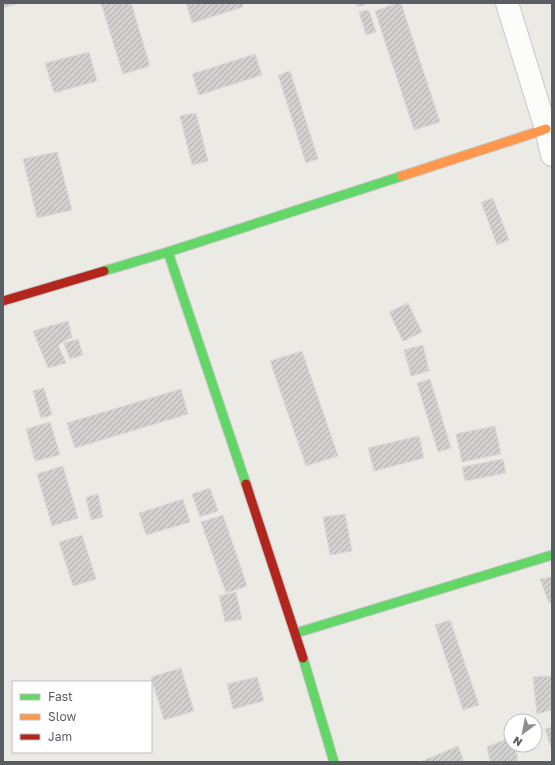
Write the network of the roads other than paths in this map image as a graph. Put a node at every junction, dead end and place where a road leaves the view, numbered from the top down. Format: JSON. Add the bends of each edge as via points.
{"nodes":[{"id":1,"x":507,"y":3,"type":"edge"},
{"id":2,"x":546,"y":129,"type":"junction"},
{"id":3,"x":552,"y":155,"type":"edge"},
{"id":4,"x":168,"y":252,"type":"junction"},
{"id":5,"x":3,"y":301,"type":"edge"},
{"id":6,"x":552,"y":555,"type":"edge"},
{"id":7,"x":296,"y":633,"type":"junction"},
{"id":8,"x":334,"y":762,"type":"edge"}],
"edges":[{"from":1,"to":2,"type":"street"},
{"from":2,"to":3,"type":"street"},
{"from":2,"to":4,"type":"street"},
{"from":4,"to":5,"type":"street"},
{"from":4,"to":7,"type":"street"},
{"from":6,"to":7,"type":"street"},
{"from":7,"to":8,"type":"street"}]}
